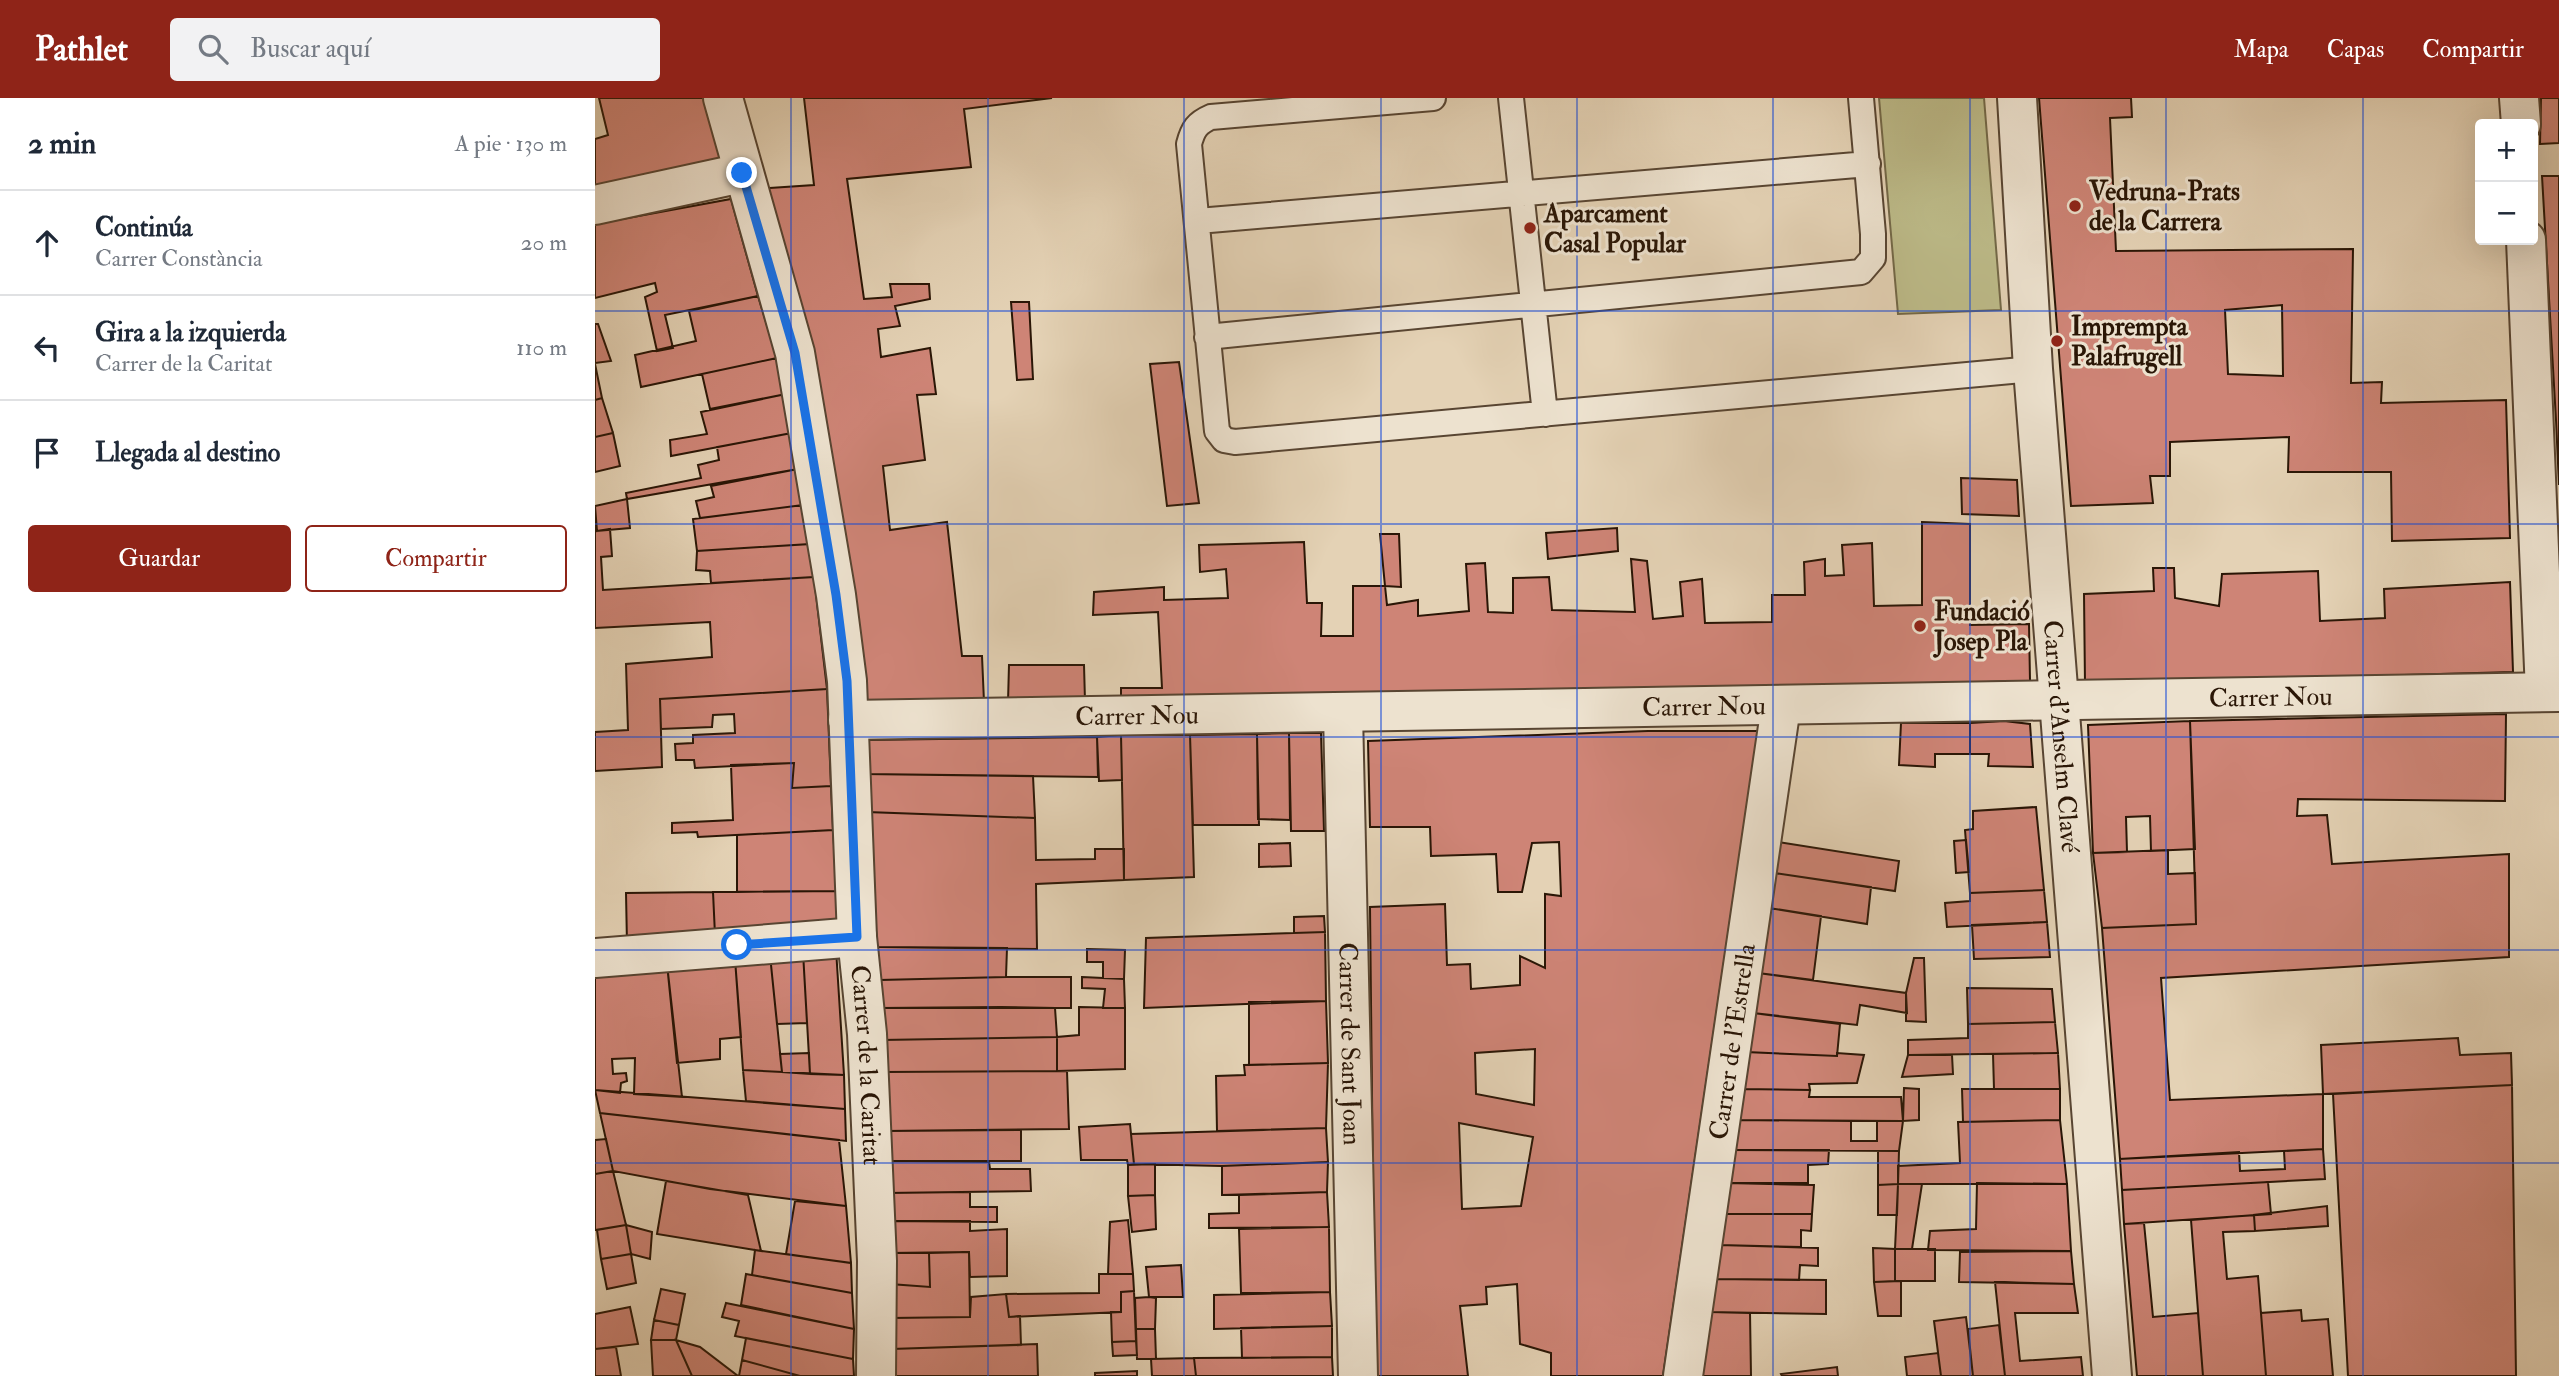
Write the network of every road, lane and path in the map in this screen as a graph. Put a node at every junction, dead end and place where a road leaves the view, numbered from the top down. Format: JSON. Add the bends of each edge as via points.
{"nodes":[{"id":1,"x":723,"y":98,"type":"edge"},
{"id":2,"x":1433,"y":98,"type":"edge"},
{"id":3,"x":1511,"y":98,"type":"edge"},
{"id":4,"x":1861,"y":98,"type":"edge"},
{"id":5,"x":2017,"y":98,"type":"edge"},
{"id":6,"x":2519,"y":98,"type":"edge"},
{"id":7,"x":2521,"y":119,"type":"edge"},
{"id":8,"x":1867,"y":164,"type":"junction"},
{"id":9,"x":742,"y":173,"type":"junction"},
{"id":10,"x":1522,"y":194,"type":"junction"},
{"id":11,"x":595,"y":205,"type":"edge"},
{"id":12,"x":1198,"y":221,"type":"junction"},
{"id":13,"x":2526,"y":245,"type":"edge"},
{"id":14,"x":1533,"y":304,"type":"junction"},
{"id":15,"x":1207,"y":337,"type":"junction"},
{"id":16,"x":2033,"y":369,"type":"junction"},
{"id":17,"x":1545,"y":414,"type":"junction"},
{"id":18,"x":2552,"y":692,"type":"edge"},
{"id":19,"x":2060,"y":699,"type":"junction"},
{"id":20,"x":1781,"y":706,"type":"junction"},
{"id":21,"x":1343,"y":713,"type":"junction"},
{"id":22,"x":848,"y":720,"type":"junction"},
{"id":23,"x":857,"y":937,"type":"junction"},
{"id":24,"x":595,"y":958,"type":"edge"},
{"id":25,"x":876,"y":1376,"type":"edge"},
{"id":26,"x":1358,"y":1376,"type":"edge"},
{"id":27,"x":1683,"y":1376,"type":"edge"},
{"id":28,"x":2112,"y":1376,"type":"edge"}],
"edges":[{"from":1,"to":9,"type":"street","name":"Carrer de la Caritat"},
{"from":2,"to":12,"type":"lane","via":[[1200,122],[1192,130],[1189,144]]},
{"from":3,"to":10,"type":"lane"},
{"from":4,"to":8,"type":"lane"},
{"from":5,"to":16,"type":"street","name":"Carrer d'Anselm Clavé"},
{"from":6,"to":7,"type":"street"},
{"from":8,"to":10,"type":"lane"},
{"from":8,"to":14,"type":"lane","via":[[1873,258],[1861,272]]},
{"from":9,"to":11,"type":"street"},
{"from":9,"to":22,"type":"street","name":"Carrer de la Caritat","via":[[805,401],[837,605]]},
{"from":10,"to":12,"type":"lane"},
{"from":10,"to":14,"type":"lane"},
{"from":12,"to":15,"type":"lane"},
{"from":13,"to":18,"type":"street"},
{"from":14,"to":15,"type":"lane"},
{"from":14,"to":17,"type":"lane"},
{"from":15,"to":17,"type":"lane","via":[[1217,431],[1224,440]]},
{"from":16,"to":17,"type":"lane"},
{"from":16,"to":19,"type":"street","name":"Carrer d'Anselm Clavé"},
{"from":18,"to":19,"type":"street","name":"Carrer Nou"},
{"from":19,"to":20,"type":"street","name":"Carrer Nou"},
{"from":19,"to":28,"type":"street","name":"Carrer d'Anselm Clavé"},
{"from":20,"to":21,"type":"street","name":"Carrer Nou"},
{"from":20,"to":27,"type":"street","name":"Carrer de l'Estrella"},
{"from":21,"to":22,"type":"street","name":"Carrer Nou"},
{"from":21,"to":26,"type":"street","name":"Carrer de Sant Joan"},
{"from":22,"to":23,"type":"street","name":"Carrer de la Caritat"},
{"from":23,"to":24,"type":"street"},
{"from":23,"to":25,"type":"street","name":"Carrer de la Caritat","via":[[867,1034],[877,1261]]}]}
